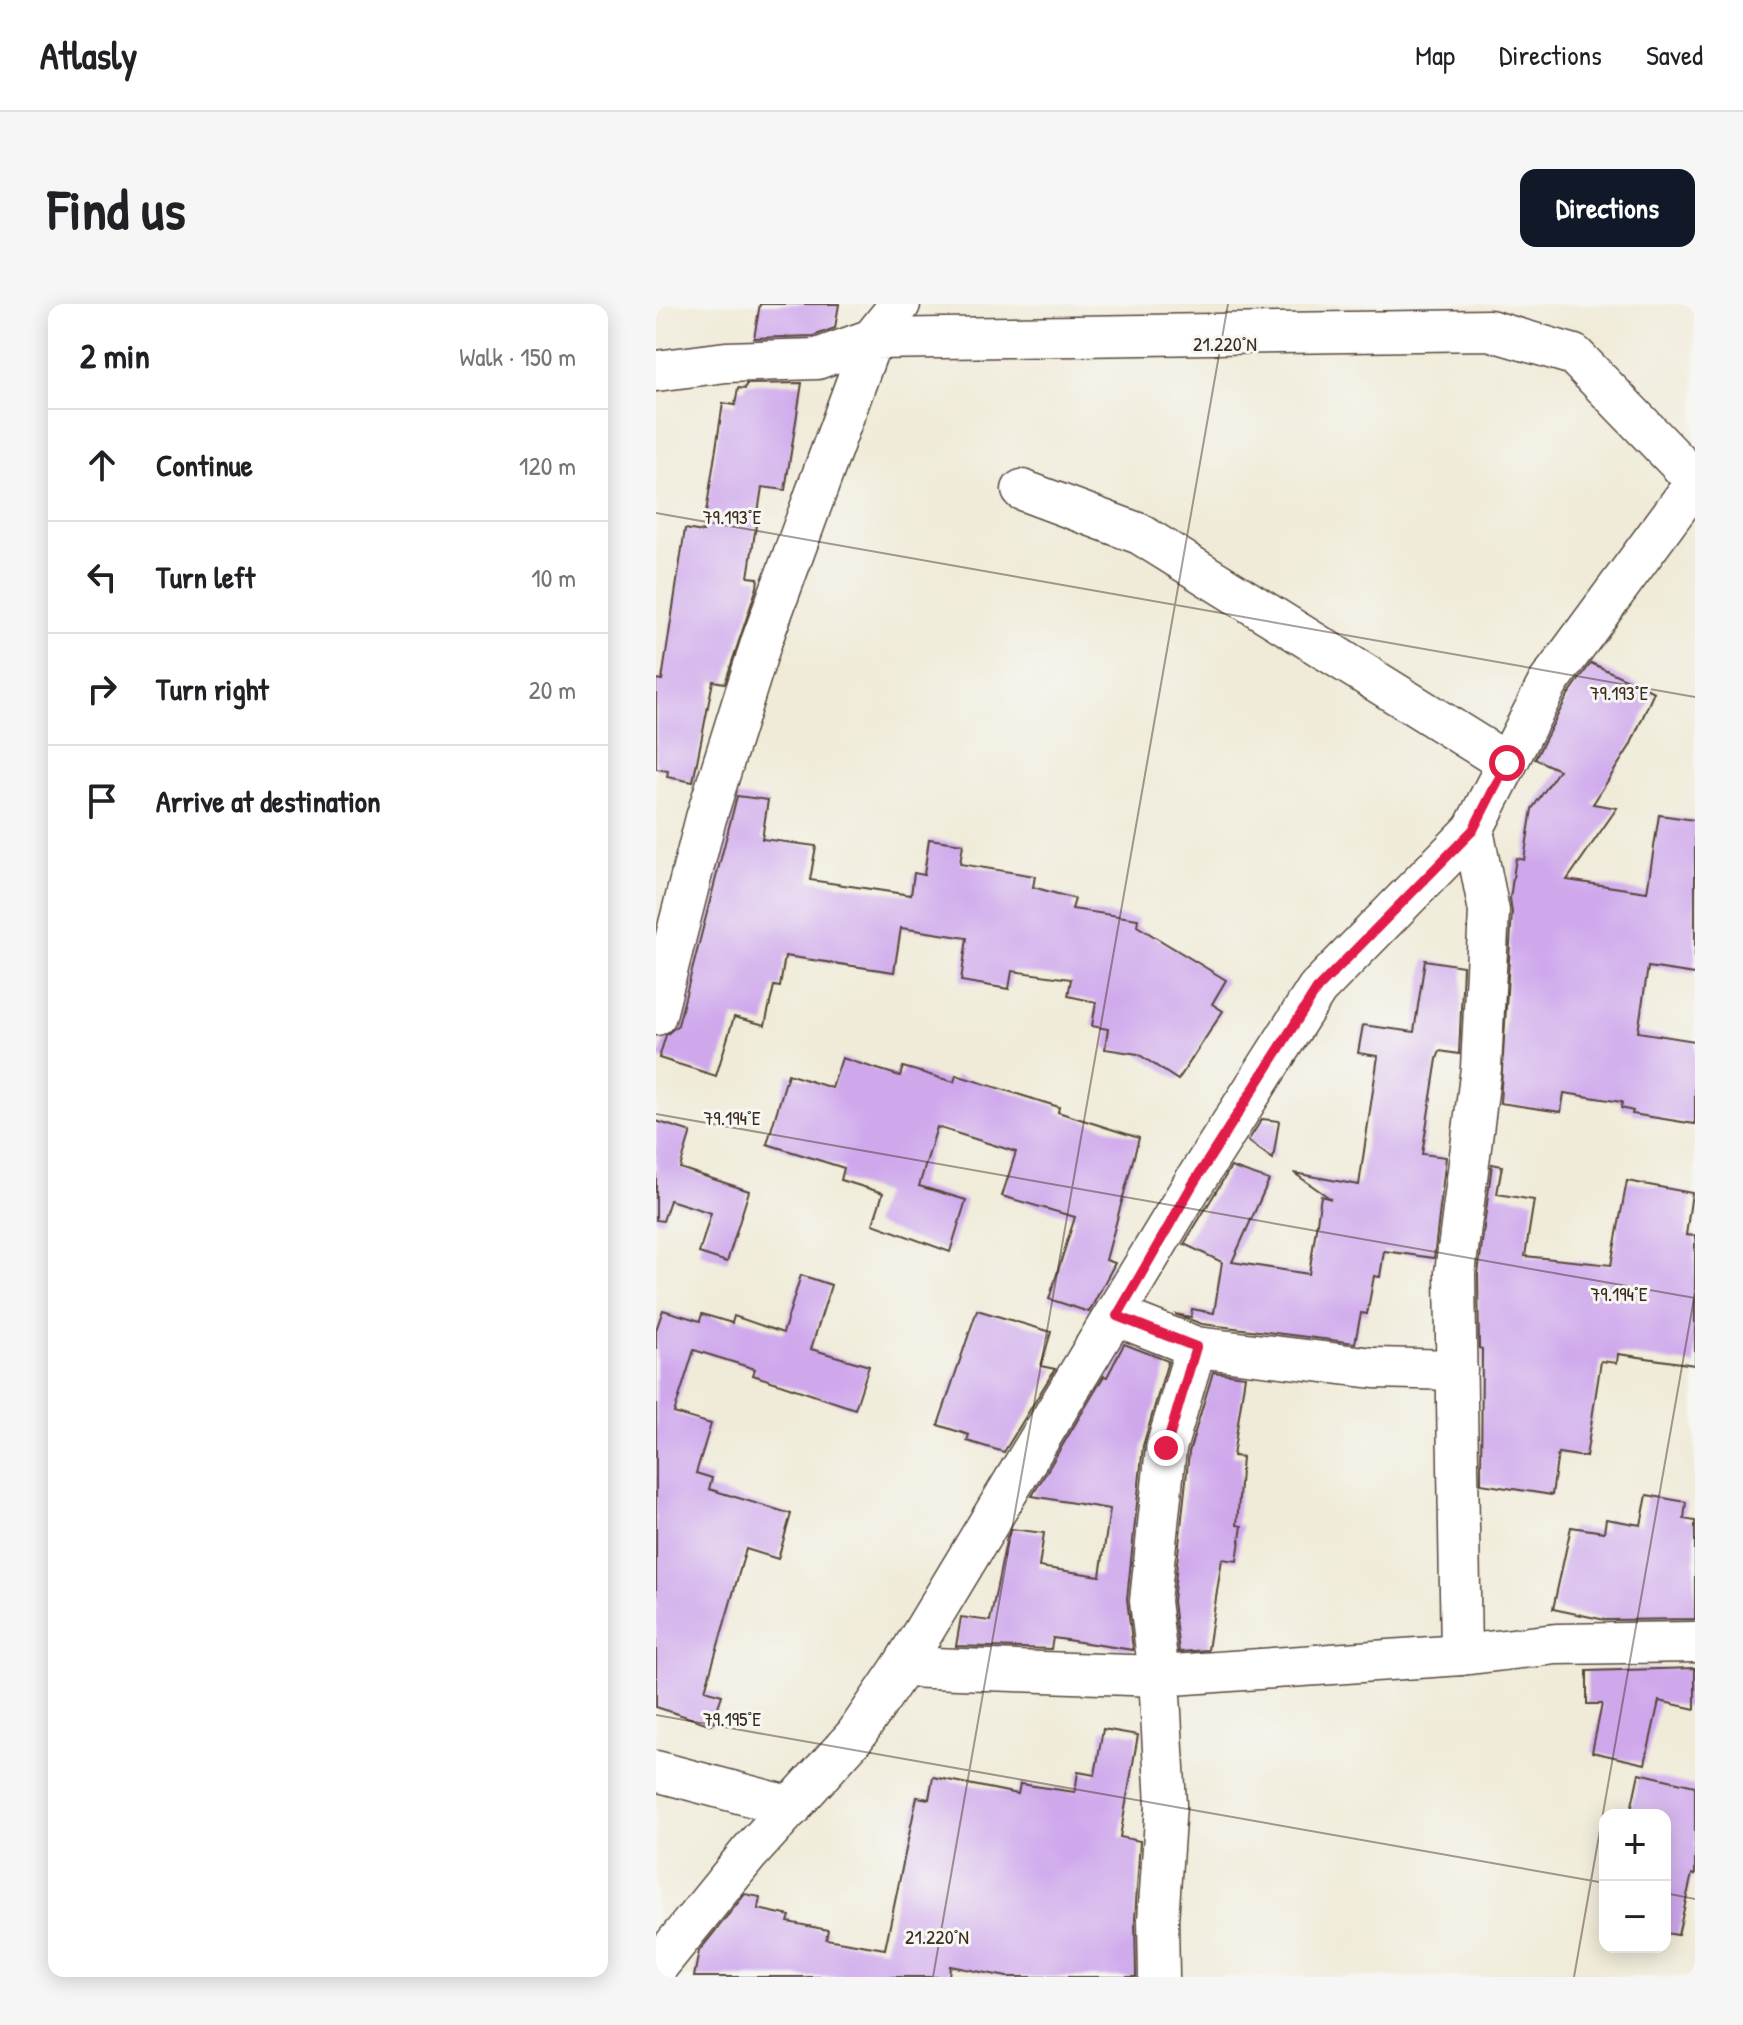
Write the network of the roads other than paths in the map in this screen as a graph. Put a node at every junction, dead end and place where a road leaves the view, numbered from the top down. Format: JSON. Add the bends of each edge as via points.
{"nodes":[{"id":1,"x":900,"y":304,"type":"edge"},
{"id":2,"x":1126,"y":320,"type":"edge"},
{"id":3,"x":872,"y":339,"type":"junction"},
{"id":4,"x":656,"y":371,"type":"edge"},
{"id":5,"x":1695,"y":481,"type":"edge"},
{"id":6,"x":1022,"y":490,"type":"dead end"},
{"id":7,"x":1507,"y":763,"type":"junction"},
{"id":8,"x":1473,"y":830,"type":"junction"},
{"id":9,"x":656,"y":1015,"type":"edge"},
{"id":10,"x":1117,"y":1316,"type":"junction"},
{"id":11,"x":1196,"y":1347,"type":"junction"},
{"id":12,"x":1457,"y":1370,"type":"junction"},
{"id":13,"x":1695,"y":1642,"type":"edge"},
{"id":14,"x":1461,"y":1655,"type":"junction"},
{"id":15,"x":902,"y":1667,"type":"junction"},
{"id":16,"x":1159,"y":1676,"type":"junction"},
{"id":17,"x":656,"y":1771,"type":"edge"},
{"id":18,"x":792,"y":1807,"type":"junction"},
{"id":19,"x":656,"y":1968,"type":"edge"},
{"id":20,"x":1159,"y":1977,"type":"edge"}],
"edges":[{"from":1,"to":3,"type":"street"},
{"from":2,"to":3,"type":"street"},
{"from":2,"to":5,"type":"street","via":[[1489,330],[1574,355]]},
{"from":3,"to":4,"type":"street","via":[[817,359]]},
{"from":3,"to":9,"type":"street","via":[[753,669],[706,818]]},
{"from":5,"to":7,"type":"street","via":[[1548,683]]},
{"from":6,"to":7,"type":"street","via":[[1140,534]]},
{"from":7,"to":8,"type":"street"},
{"from":8,"to":10,"type":"street","via":[[1317,989],[1193,1184]]},
{"from":8,"to":12,"type":"street","via":[[1489,911],[1481,1068],[1455,1273]]},
{"from":10,"to":11,"type":"street"},
{"from":10,"to":15,"type":"street"},
{"from":11,"to":12,"type":"street","via":[[1374,1368]]},
{"from":11,"to":16,"type":"street","via":[[1166,1448],[1150,1601]]},
{"from":12,"to":14,"type":"street"},
{"from":13,"to":14,"type":"street","via":[[1556,1644]]},
{"from":14,"to":16,"type":"street"},
{"from":15,"to":16,"type":"street"},
{"from":15,"to":18,"type":"street","via":[[855,1736]]},
{"from":16,"to":20,"type":"street","via":[[1166,1805]]},
{"from":17,"to":18,"type":"street"},
{"from":18,"to":19,"type":"street"}]}
